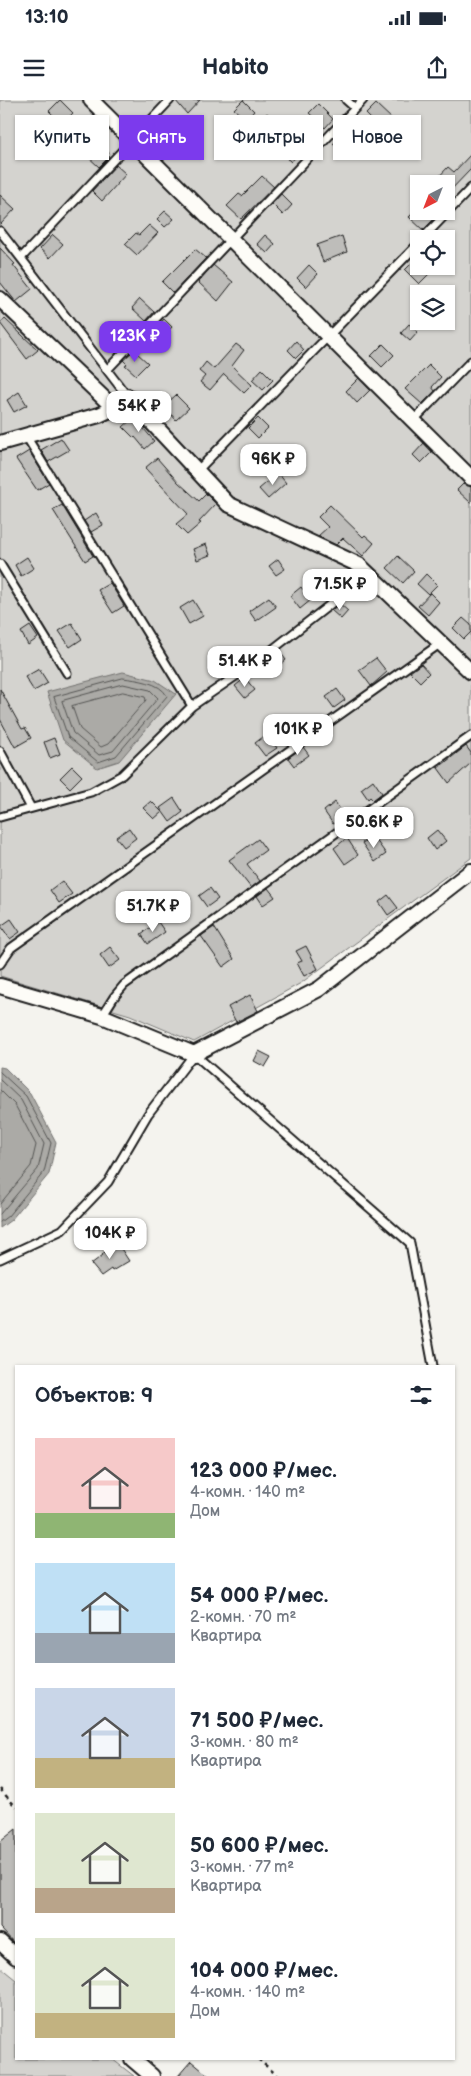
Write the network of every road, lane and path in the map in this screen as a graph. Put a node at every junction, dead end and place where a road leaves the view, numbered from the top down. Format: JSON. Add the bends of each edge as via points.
{"nodes":[{"id":1,"x":92,"y":100,"type":"edge"},
{"id":2,"x":170,"y":100,"type":"edge"},
{"id":3,"x":346,"y":100,"type":"edge"},
{"id":4,"x":363,"y":100,"type":"edge"},
{"id":5,"x":354,"y":108,"type":"junction"},
{"id":6,"x":155,"y":115,"type":"edge"},
{"id":7,"x":119,"y":128,"type":"edge"},
{"id":8,"x":119,"y":153,"type":"edge"},
{"id":9,"x":151,"y":160,"type":"edge"},
{"id":10,"x":471,"y":188,"type":"edge"},
{"id":11,"x":431,"y":230,"type":"edge"},
{"id":12,"x":0,"y":231,"type":"edge"},
{"id":13,"x":230,"y":238,"type":"junction"},
{"id":14,"x":410,"y":252,"type":"edge"},
{"id":15,"x":21,"y":258,"type":"junction"},
{"id":16,"x":0,"y":299,"type":"edge"},
{"id":17,"x":328,"y":337,"type":"junction"},
{"id":18,"x":471,"y":361,"type":"edge"},
{"id":19,"x":107,"y":370,"type":"junction"},
{"id":20,"x":127,"y":396,"type":"junction"},
{"id":21,"x":114,"y":408,"type":"junction"},
{"id":22,"x":413,"y":421,"type":"junction"},
{"id":23,"x":26,"y":436,"type":"junction"},
{"id":24,"x":0,"y":443,"type":"edge"},
{"id":25,"x":197,"y":471,"type":"junction"},
{"id":26,"x":471,"y":478,"type":"edge"},
{"id":27,"x":0,"y":564,"type":"edge"},
{"id":28,"x":368,"y":575,"type":"junction"},
{"id":29,"x":442,"y":642,"type":"junction"},
{"id":30,"x":67,"y":672,"type":"dead end"},
{"id":31,"x":471,"y":672,"type":"edge"},
{"id":32,"x":192,"y":706,"type":"junction"},
{"id":33,"x":471,"y":736,"type":"edge"},
{"id":34,"x":0,"y":751,"type":"edge"},
{"id":35,"x":31,"y":808,"type":"junction"},
{"id":36,"x":0,"y":817,"type":"edge"},
{"id":37,"x":471,"y":871,"type":"edge"},
{"id":38,"x":0,"y":964,"type":"edge"},
{"id":39,"x":0,"y":986,"type":"edge"},
{"id":40,"x":102,"y":1016,"type":"junction"},
{"id":41,"x":194,"y":1054,"type":"junction"},
{"id":42,"x":0,"y":1259,"type":"edge"},
{"id":43,"x":433,"y":1365,"type":"edge"},
{"id":44,"x":0,"y":1789,"type":"edge"},
{"id":45,"x":15,"y":1806,"type":"edge"},
{"id":46,"x":0,"y":1942,"type":"edge"},
{"id":47,"x":15,"y":1956,"type":"edge"},
{"id":48,"x":133,"y":2060,"type":"edge"},
{"id":49,"x":259,"y":2060,"type":"edge"},
{"id":50,"x":152,"y":2076,"type":"edge"},
{"id":51,"x":278,"y":2076,"type":"edge"}],
"edges":[{"from":1,"to":7,"type":"street"},
{"from":2,"to":6,"type":"lane"},
{"from":3,"to":5,"type":"lane"},
{"from":4,"to":5,"type":"lane"},
{"from":5,"to":13,"type":"lane"},
{"from":8,"to":15,"type":"lane"},
{"from":9,"to":13,"type":"street"},
{"from":10,"to":11,"type":"lane"},
{"from":12,"to":15,"type":"lane"},
{"from":13,"to":17,"type":"street"},
{"from":13,"to":19,"type":"lane"},
{"from":14,"to":17,"type":"lane"},
{"from":15,"to":19,"type":"lane"},
{"from":16,"to":21,"type":"street"},
{"from":17,"to":22,"type":"street"},
{"from":17,"to":25,"type":"lane"},
{"from":18,"to":22,"type":"lane"},
{"from":19,"to":20,"type":"lane"},
{"from":20,"to":21,"type":"street"},
{"from":20,"to":25,"type":"street"},
{"from":21,"to":23,"type":"street"},
{"from":22,"to":26,"type":"street"},
{"from":23,"to":24,"type":"street"},
{"from":23,"to":32,"type":"lane"},
{"from":25,"to":28,"type":"street","via":[[228,504],[359,565]]},
{"from":27,"to":30,"type":"lane"},
{"from":28,"to":29,"type":"street"},
{"from":28,"to":32,"type":"lane","via":[[259,660]]},
{"from":29,"to":31,"type":"street"},
{"from":29,"to":38,"type":"lane","via":[[11,948]]},
{"from":32,"to":35,"type":"lane","via":[[122,775],[92,792]]},
{"from":33,"to":40,"type":"lane","via":[[124,985]]},
{"from":34,"to":35,"type":"lane"},
{"from":35,"to":36,"type":"lane"},
{"from":37,"to":41,"type":"street","via":[[319,989]]},
{"from":39,"to":40,"type":"street"},
{"from":40,"to":41,"type":"street"},
{"from":41,"to":42,"type":"lane","via":[[148,1114],[108,1182],[62,1230]]},
{"from":41,"to":43,"type":"lane","via":[[410,1243]]},
{"from":44,"to":45,"type":"path"},
{"from":46,"to":47,"type":"street"},
{"from":48,"to":50,"type":"street"},
{"from":49,"to":51,"type":"path"}]}
